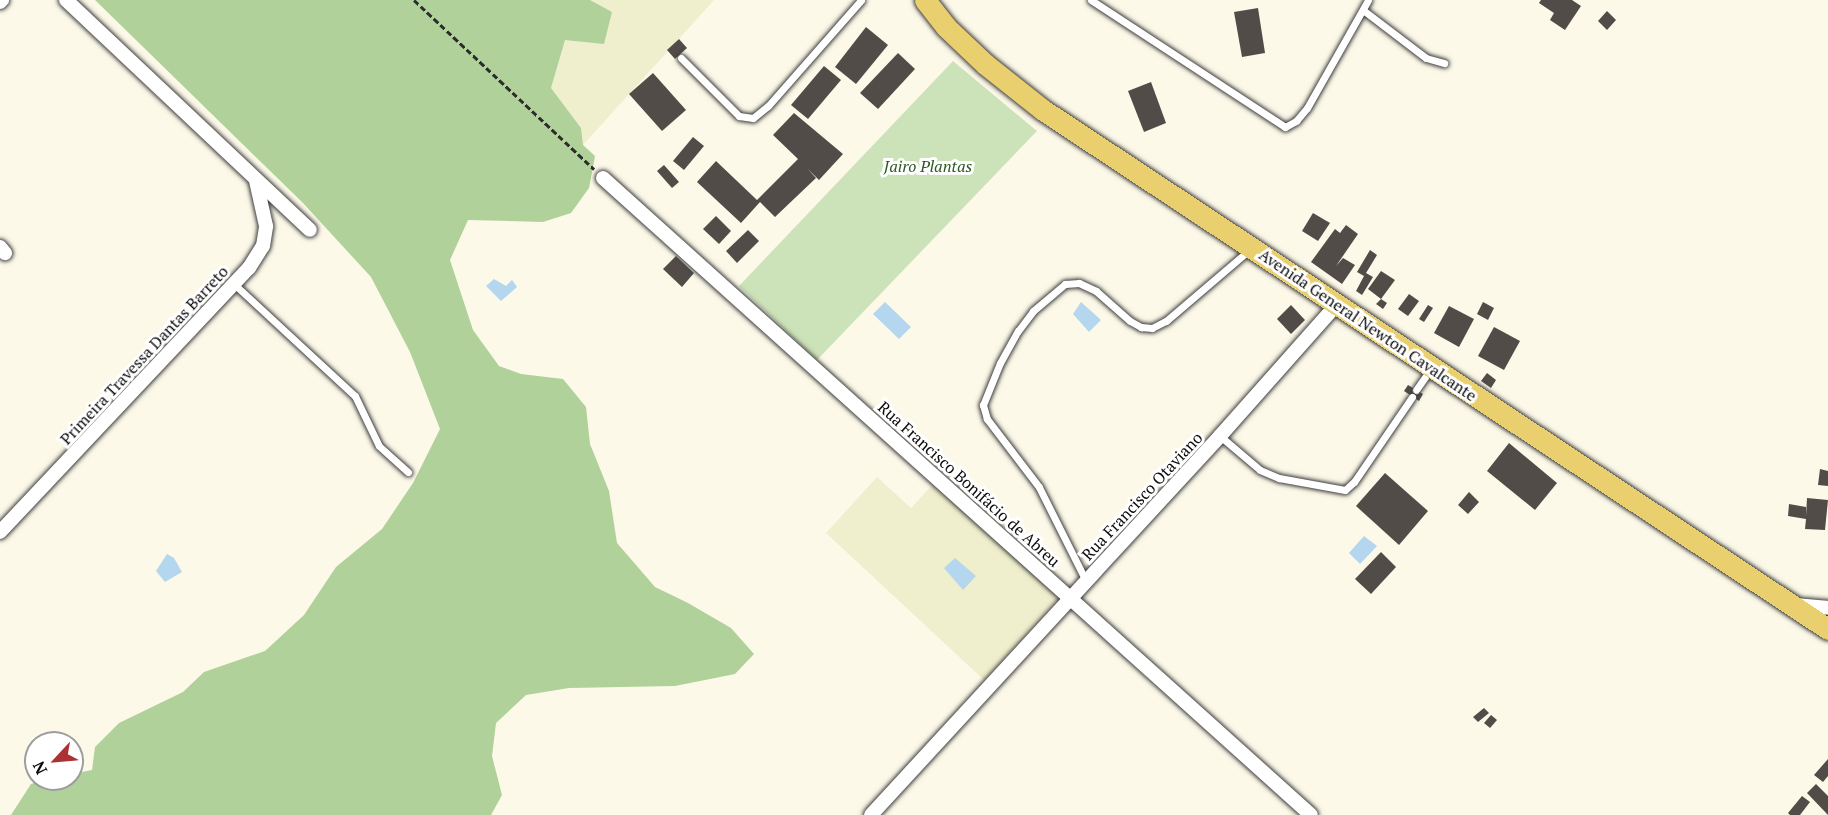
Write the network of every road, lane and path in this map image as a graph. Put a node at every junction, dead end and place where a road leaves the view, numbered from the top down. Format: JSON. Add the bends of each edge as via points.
{"nodes":[{"id":1,"x":66,"y":0,"type":"edge"},
{"id":2,"x":414,"y":0,"type":"edge"},
{"id":3,"x":861,"y":0,"type":"edge"},
{"id":4,"x":926,"y":0,"type":"edge"},
{"id":5,"x":1091,"y":0,"type":"edge"},
{"id":6,"x":1368,"y":0,"type":"edge"},
{"id":7,"x":1363,"y":10,"type":"junction"},
{"id":8,"x":681,"y":58,"type":"dead end"},
{"id":9,"x":1444,"y":63,"type":"dead end"},
{"id":10,"x":603,"y":178,"type":"joint"},
{"id":11,"x":256,"y":182,"type":"junction"},
{"id":12,"x":310,"y":230,"type":"dead end"},
{"id":13,"x":1252,"y":247,"type":"junction"},
{"id":14,"x":234,"y":284,"type":"junction"},
{"id":15,"x":1338,"y":303,"type":"junction"},
{"id":16,"x":1432,"y":368,"type":"junction"},
{"id":17,"x":1220,"y":436,"type":"junction"},
{"id":18,"x":408,"y":472,"type":"dead end"},
{"id":19,"x":0,"y":532,"type":"edge"},
{"id":20,"x":1086,"y":582,"type":"junction"},
{"id":21,"x":1072,"y":598,"type":"junction"},
{"id":22,"x":1794,"y":605,"type":"junction"},
{"id":23,"x":1828,"y":608,"type":"edge"},
{"id":24,"x":1828,"y":628,"type":"edge"},
{"id":25,"x":871,"y":815,"type":"edge"},
{"id":26,"x":1311,"y":815,"type":"edge"}],
"edges":[{"from":1,"to":11,"type":"street"},
{"from":2,"to":10,"type":"path"},
{"from":3,"to":8,"type":"lane","via":[[753,118],[739,116]]},
{"from":4,"to":13,"type":"main road","name":"Avenida General Newton Cavalcante","via":[[946,27],[1043,110]]},
{"from":5,"to":7,"type":"lane","via":[[1285,127],[1307,108]]},
{"from":6,"to":7,"type":"lane"},
{"from":7,"to":9,"type":"lane","via":[[1426,58]]},
{"from":10,"to":21,"type":"street","name":"Rua Francisco Bonifácio de Abreu"},
{"from":11,"to":12,"type":"street"},
{"from":11,"to":14,"type":"street","name":"Primeira Travessa Dantas Barreto","via":[[266,226],[263,246]]},
{"from":13,"to":15,"type":"main road","name":"Avenida General Newton Cavalcante"},
{"from":13,"to":20,"type":"lane","via":[[1175,314],[1152,328],[1130,321],[1096,291],[1079,283],[1065,285],[1033,312],[1000,363],[983,405],[987,419],[1039,487]]},
{"from":14,"to":18,"type":"lane","via":[[355,396],[379,446]]},
{"from":14,"to":19,"type":"street","name":"Primeira Travessa Dantas Barreto"},
{"from":15,"to":16,"type":"main road","name":"Avenida General Newton Cavalcante"},
{"from":15,"to":17,"type":"street","name":"Rua Francisco Otaviano"},
{"from":16,"to":17,"type":"lane","via":[[1345,490],[1279,478],[1260,470]]},
{"from":16,"to":22,"type":"main road","name":"Avenida General Newton Cavalcante"},
{"from":17,"to":20,"type":"street","name":"Rua Francisco Otaviano"},
{"from":20,"to":21,"type":"street","name":"Rua Francisco Otaviano"},
{"from":21,"to":25,"type":"street","name":"Rua Francisco Otaviano"},
{"from":21,"to":26,"type":"street","name":"Rua Francisco Bonifácio de Abreu"},
{"from":22,"to":23,"type":"street"},
{"from":22,"to":24,"type":"main road","name":"Avenida General Newton Cavalcante"}]}
